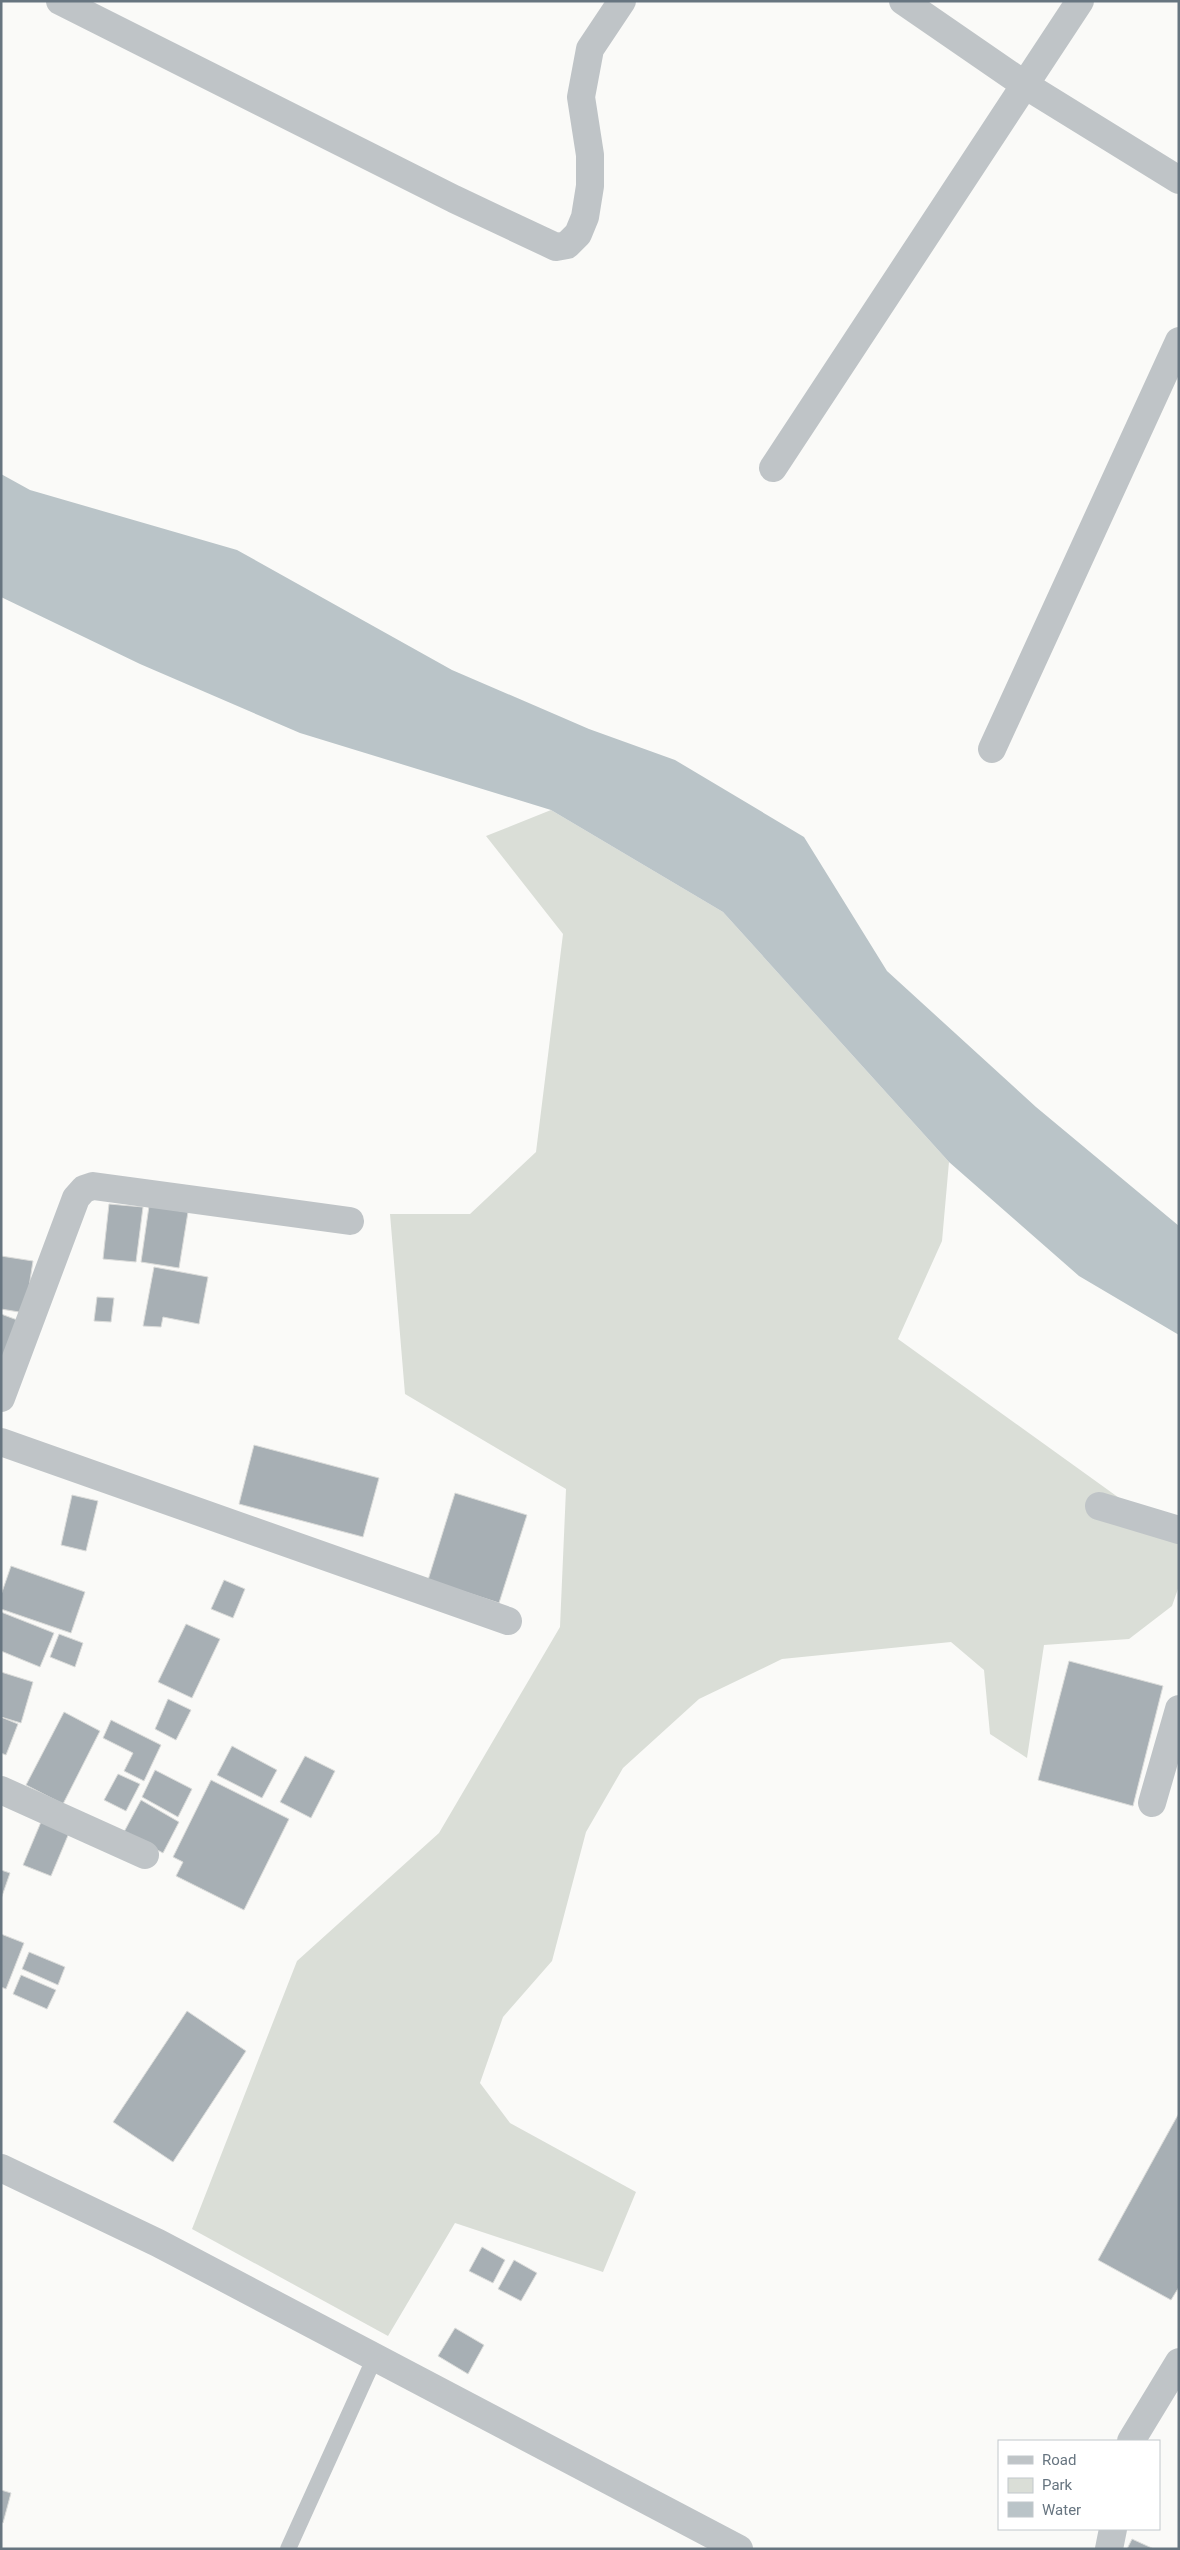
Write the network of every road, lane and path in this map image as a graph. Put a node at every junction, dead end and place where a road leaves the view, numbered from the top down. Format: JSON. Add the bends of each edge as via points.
{"nodes":[{"id":1,"x":60,"y":1,"type":"edge"},
{"id":2,"x":622,"y":1,"type":"edge"},
{"id":3,"x":903,"y":1,"type":"edge"},
{"id":4,"x":1080,"y":1,"type":"edge"},
{"id":5,"x":1025,"y":85,"type":"junction"},
{"id":6,"x":1179,"y":180,"type":"edge"},
{"id":7,"x":1179,"y":341,"type":"edge"},
{"id":8,"x":773,"y":468,"type":"dead end"},
{"id":9,"x":992,"y":749,"type":"dead end"},
{"id":10,"x":350,"y":1221,"type":"dead end"},
{"id":11,"x":1,"y":1398,"type":"edge"},
{"id":12,"x":1,"y":1442,"type":"edge"},
{"id":13,"x":1098,"y":1506,"type":"dead end"},
{"id":14,"x":1179,"y":1530,"type":"edge"},
{"id":15,"x":508,"y":1621,"type":"dead end"},
{"id":16,"x":1179,"y":1709,"type":"edge"},
{"id":17,"x":1,"y":1790,"type":"edge"},
{"id":18,"x":1152,"y":1803,"type":"dead end"},
{"id":19,"x":145,"y":1855,"type":"dead end"},
{"id":20,"x":1,"y":2168,"type":"edge"},
{"id":21,"x":375,"y":2357,"type":"junction"},
{"id":22,"x":1179,"y":2362,"type":"edge"},
{"id":23,"x":1132,"y":2440,"type":"edge"},
{"id":24,"x":1112,"y":2530,"type":"edge"},
{"id":25,"x":288,"y":2549,"type":"edge"},
{"id":26,"x":739,"y":2549,"type":"edge"},
{"id":27,"x":1109,"y":2549,"type":"edge"}],
"edges":[{"from":1,"to":2,"type":"street","via":[[444,195],[556,247],[567,245],[578,234],[586,217],[590,155],[581,97],[590,49]]},
{"from":3,"to":5,"type":"street"},
{"from":4,"to":5,"type":"street"},
{"from":5,"to":6,"type":"street"},
{"from":5,"to":8,"type":"street"},
{"from":7,"to":9,"type":"street"},
{"from":10,"to":11,"type":"street","via":[[93,1186],[84,1189],[76,1198]]},
{"from":12,"to":15,"type":"street"},
{"from":13,"to":14,"type":"street"},
{"from":16,"to":18,"type":"street"},
{"from":17,"to":19,"type":"street"},
{"from":20,"to":21,"type":"street","via":[[158,2243]]},
{"from":21,"to":25,"type":"lane"},
{"from":21,"to":26,"type":"street"},
{"from":22,"to":23,"type":"street"},
{"from":24,"to":27,"type":"street"}]}
